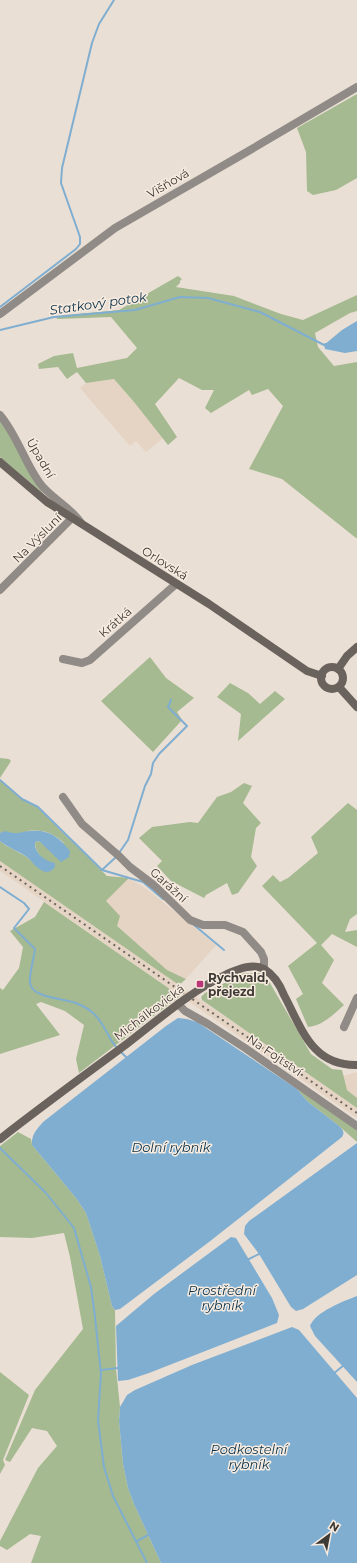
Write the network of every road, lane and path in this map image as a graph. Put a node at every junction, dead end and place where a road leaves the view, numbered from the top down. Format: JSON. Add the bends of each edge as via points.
{"nodes":[{"id":1,"x":357,"y":86,"type":"edge"},
{"id":2,"x":0,"y":314,"type":"edge"},
{"id":3,"x":0,"y":415,"type":"edge"},
{"id":4,"x":0,"y":462,"type":"edge"},
{"id":5,"x":72,"y":518,"type":"junction"},
{"id":6,"x":83,"y":525,"type":"junction"},
{"id":7,"x":176,"y":584,"type":"junction"},
{"id":8,"x":0,"y":590,"type":"edge"},
{"id":9,"x":357,"y":647,"type":"edge"},
{"id":10,"x":63,"y":659,"type":"dead end"},
{"id":11,"x":338,"y":669,"type":"junction"},
{"id":12,"x":322,"y":676,"type":"junction"},
{"id":13,"x":339,"y":687,"type":"junction"},
{"id":14,"x":357,"y":707,"type":"edge"},
{"id":15,"x":63,"y":797,"type":"dead end"},
{"id":16,"x":264,"y":969,"type":"junction"},
{"id":17,"x":357,"y":998,"type":"edge"},
{"id":18,"x":178,"y":1004,"type":"junction"},
{"id":19,"x":344,"y":1027,"type":"dead end"},
{"id":20,"x":357,"y":1065,"type":"edge"},
{"id":21,"x":357,"y":1126,"type":"edge"},
{"id":22,"x":2,"y":1137,"type":"edge"}],
"edges":[{"from":1,"to":2,"type":"street","name":"Višňová","via":[[115,228]]},
{"from":3,"to":6,"type":"street","name":"Úpadní","via":[[9,426],[39,484],[68,508]]},
{"from":4,"to":5,"type":"main road","name":"Orlovská","via":[[30,488]]},
{"from":5,"to":6,"type":"main road","name":"Orlovská"},
{"from":5,"to":8,"type":"street","name":"Na Výsluní"},
{"from":6,"to":7,"type":"main road","name":"Orlovská"},
{"from":7,"to":10,"type":"street","name":"Krátká","via":[[90,660],[82,663]]},
{"from":7,"to":12,"type":"main road","name":"Orlovská","via":[[307,671]]},
{"from":9,"to":11,"type":"main road"},
{"from":11,"to":12,"type":"main road","via":[[328,668]]},
{"from":11,"to":13,"type":"main road","via":[[343,674],[343,681]]},
{"from":12,"to":13,"type":"main road","via":[[326,686],[332,689]]},
{"from":13,"to":14,"type":"main road"},
{"from":15,"to":16,"type":"street","name":"Garážní","via":[[82,824],[190,920],[204,925],[225,925],[243,932],[262,952]]},
{"from":16,"to":18,"type":"main road","name":"Michálkovická","via":[[249,966],[230,973]]},
{"from":16,"to":20,"type":"main road","via":[[280,986],[304,1035],[315,1050],[335,1062]]},
{"from":17,"to":19,"type":"street"},
{"from":18,"to":21,"type":"street","name":"Na Fojtství"},
{"from":18,"to":22,"type":"main road","name":"Michálkovická"}]}
